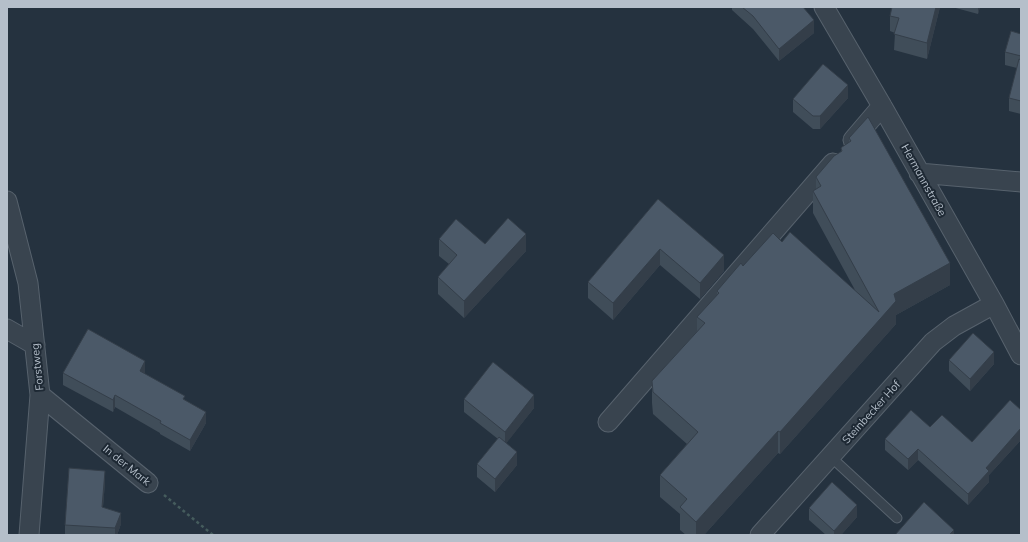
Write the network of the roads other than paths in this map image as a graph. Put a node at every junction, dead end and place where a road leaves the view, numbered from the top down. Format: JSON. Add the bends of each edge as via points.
{"nodes":[{"id":1,"x":824,"y":7,"type":"edge"},
{"id":2,"x":882,"y":106,"type":"junction"},
{"id":3,"x":919,"y":173,"type":"junction"},
{"id":4,"x":1021,"y":182,"type":"edge"},
{"id":5,"x":7,"y":201,"type":"edge"},
{"id":6,"x":994,"y":304,"type":"junction"},
{"id":7,"x":7,"y":329,"type":"edge"},
{"id":8,"x":35,"y":345,"type":"junction"},
{"id":9,"x":1021,"y":355,"type":"edge"},
{"id":10,"x":40,"y":395,"type":"junction"},
{"id":11,"x":608,"y":422,"type":"dead end"},
{"id":12,"x":831,"y":457,"type":"junction"},
{"id":13,"x":148,"y":482,"type":"road end"},
{"id":14,"x":897,"y":518,"type":"dead end"},
{"id":15,"x":29,"y":535,"type":"edge"},
{"id":16,"x":760,"y":535,"type":"edge"}],
"edges":[{"from":1,"to":2,"type":"street","name":"Hermannstraße"},
{"from":2,"to":3,"type":"street","name":"Hermannstraße"},
{"from":2,"to":11,"type":"street"},
{"from":3,"to":4,"type":"street"},
{"from":3,"to":6,"type":"street","name":"Hermannstraße"},
{"from":5,"to":8,"type":"street","name":"Forstweg","via":[[28,283]]},
{"from":6,"to":9,"type":"street","name":"Hermannstraße"},
{"from":6,"to":12,"type":"street","name":"Steinbecker Hof","via":[[954,326],[933,342]]},
{"from":7,"to":8,"type":"street"},
{"from":8,"to":10,"type":"street","name":"Forstweg"},
{"from":10,"to":13,"type":"street","name":"In der Mark"},
{"from":10,"to":15,"type":"street","name":"Forstweg"},
{"from":12,"to":14,"type":"lane"},
{"from":12,"to":16,"type":"street","name":"Steinbecker Hof"}]}
